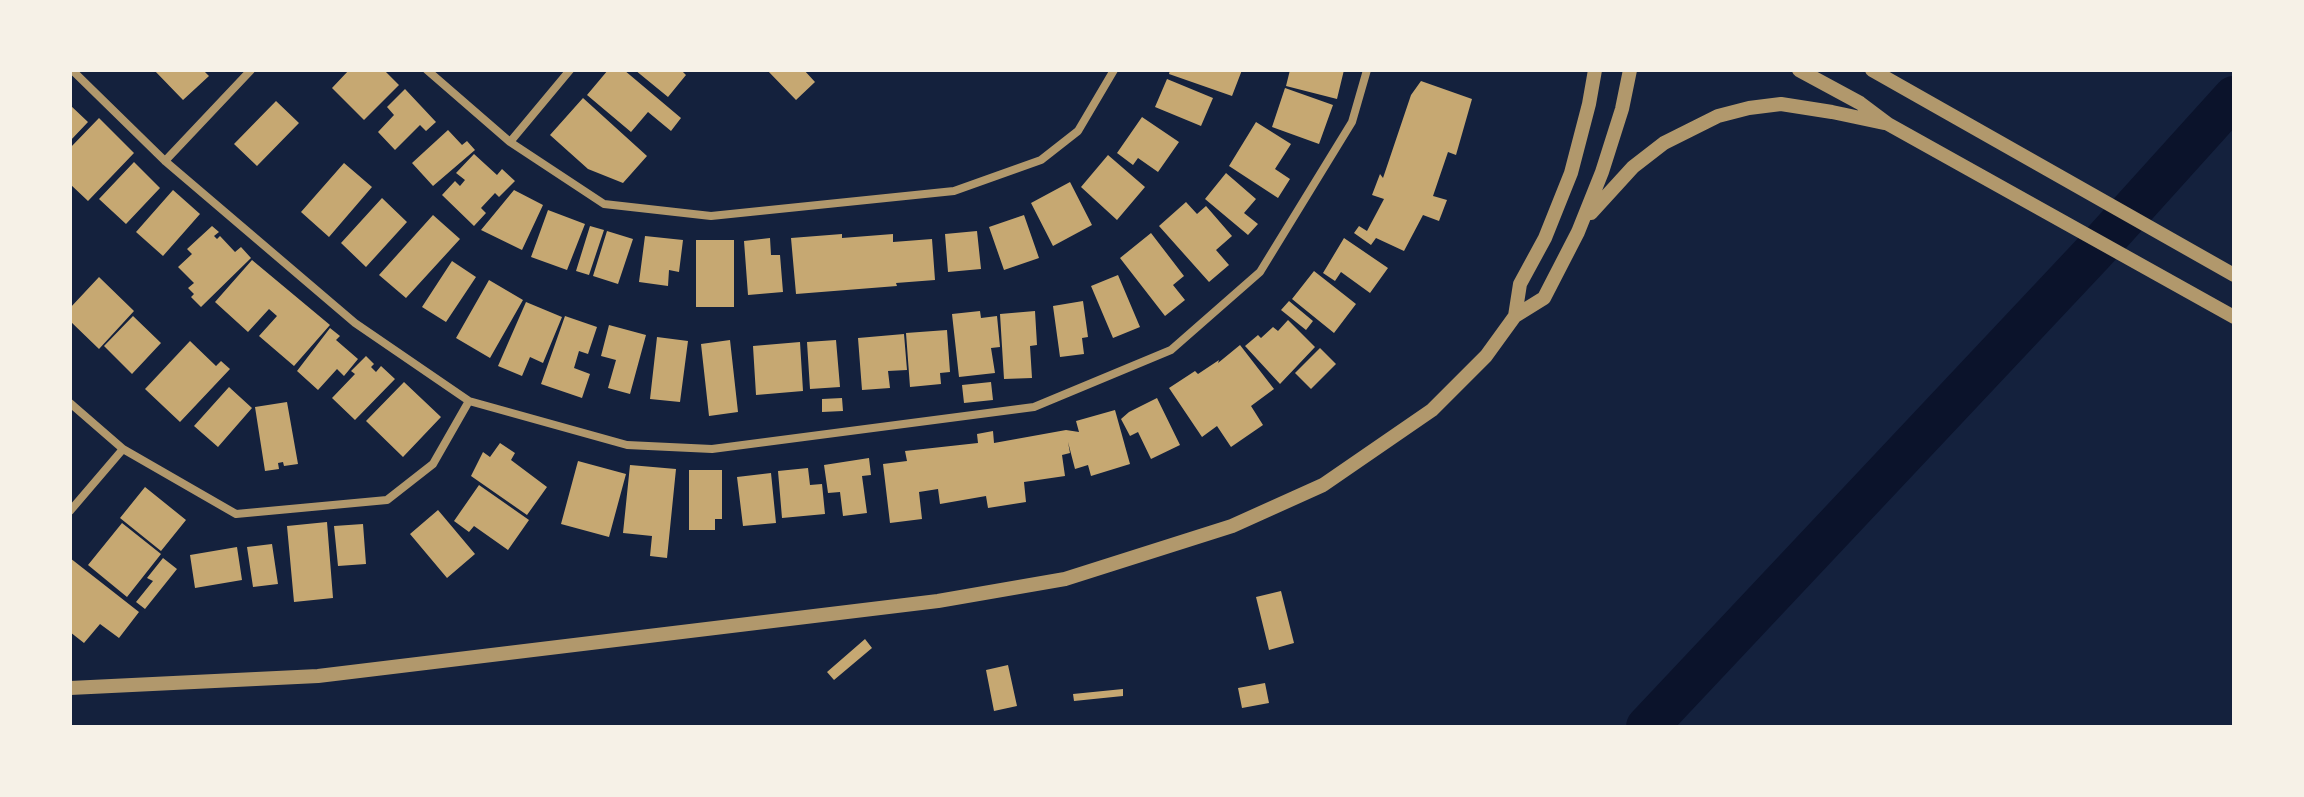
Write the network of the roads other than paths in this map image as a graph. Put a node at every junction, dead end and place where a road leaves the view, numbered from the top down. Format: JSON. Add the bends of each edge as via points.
{"nodes":[{"id":1,"x":72,"y":70,"type":"edge"},
{"id":2,"x":251,"y":70,"type":"edge"},
{"id":3,"x":427,"y":70,"type":"edge"},
{"id":4,"x":570,"y":70,"type":"edge"},
{"id":5,"x":1114,"y":70,"type":"edge"},
{"id":6,"x":1367,"y":70,"type":"edge"},
{"id":7,"x":1595,"y":70,"type":"edge"},
{"id":8,"x":1630,"y":70,"type":"edge"},
{"id":9,"x":1799,"y":70,"type":"edge"},
{"id":10,"x":1872,"y":70,"type":"edge"},
{"id":11,"x":1888,"y":124,"type":"junction"},
{"id":12,"x":510,"y":142,"type":"junction"},
{"id":13,"x":165,"y":161,"type":"junction"},
{"id":14,"x":1578,"y":232,"type":"junction"},
{"id":15,"x":2234,"y":275,"type":"edge"},
{"id":16,"x":1515,"y":316,"type":"junction"},
{"id":17,"x":2234,"y":317,"type":"edge"},
{"id":18,"x":469,"y":401,"type":"junction"},
{"id":19,"x":70,"y":403,"type":"edge"},
{"id":20,"x":123,"y":449,"type":"junction"},
{"id":21,"x":70,"y":511,"type":"edge"},
{"id":22,"x":70,"y":688,"type":"edge"}],
"edges":[{"from":1,"to":13,"type":"street"},
{"from":2,"to":13,"type":"street"},
{"from":3,"to":12,"type":"street"},
{"from":4,"to":12,"type":"street"},
{"from":5,"to":12,"type":"street","via":[[1078,131],[1041,160],[954,191],[711,216],[604,204]]},
{"from":6,"to":18,"type":"street","via":[[1352,122],[1260,272],[1171,350],[1034,407],[712,449],[627,445]]},
{"from":7,"to":16,"type":"street","via":[[1571,173],[1520,284]]},
{"from":8,"to":14,"type":"street","via":[[1612,142]]},
{"from":9,"to":11,"type":"street"},
{"from":10,"to":15,"type":"street"},
{"from":11,"to":14,"type":"street","via":[[1781,104],[1718,116],[1664,143],[1633,167]]},
{"from":11,"to":17,"type":"street"},
{"from":13,"to":18,"type":"street","via":[[355,323]]},
{"from":14,"to":16,"type":"street","via":[[1544,298]]},
{"from":16,"to":22,"type":"street","via":[[1486,356],[1432,410],[1323,485],[1232,526],[1065,579],[923,603],[318,676]]},
{"from":18,"to":20,"type":"street","via":[[433,464],[387,500],[236,514]]},
{"from":19,"to":20,"type":"street"},
{"from":20,"to":21,"type":"street"}]}
